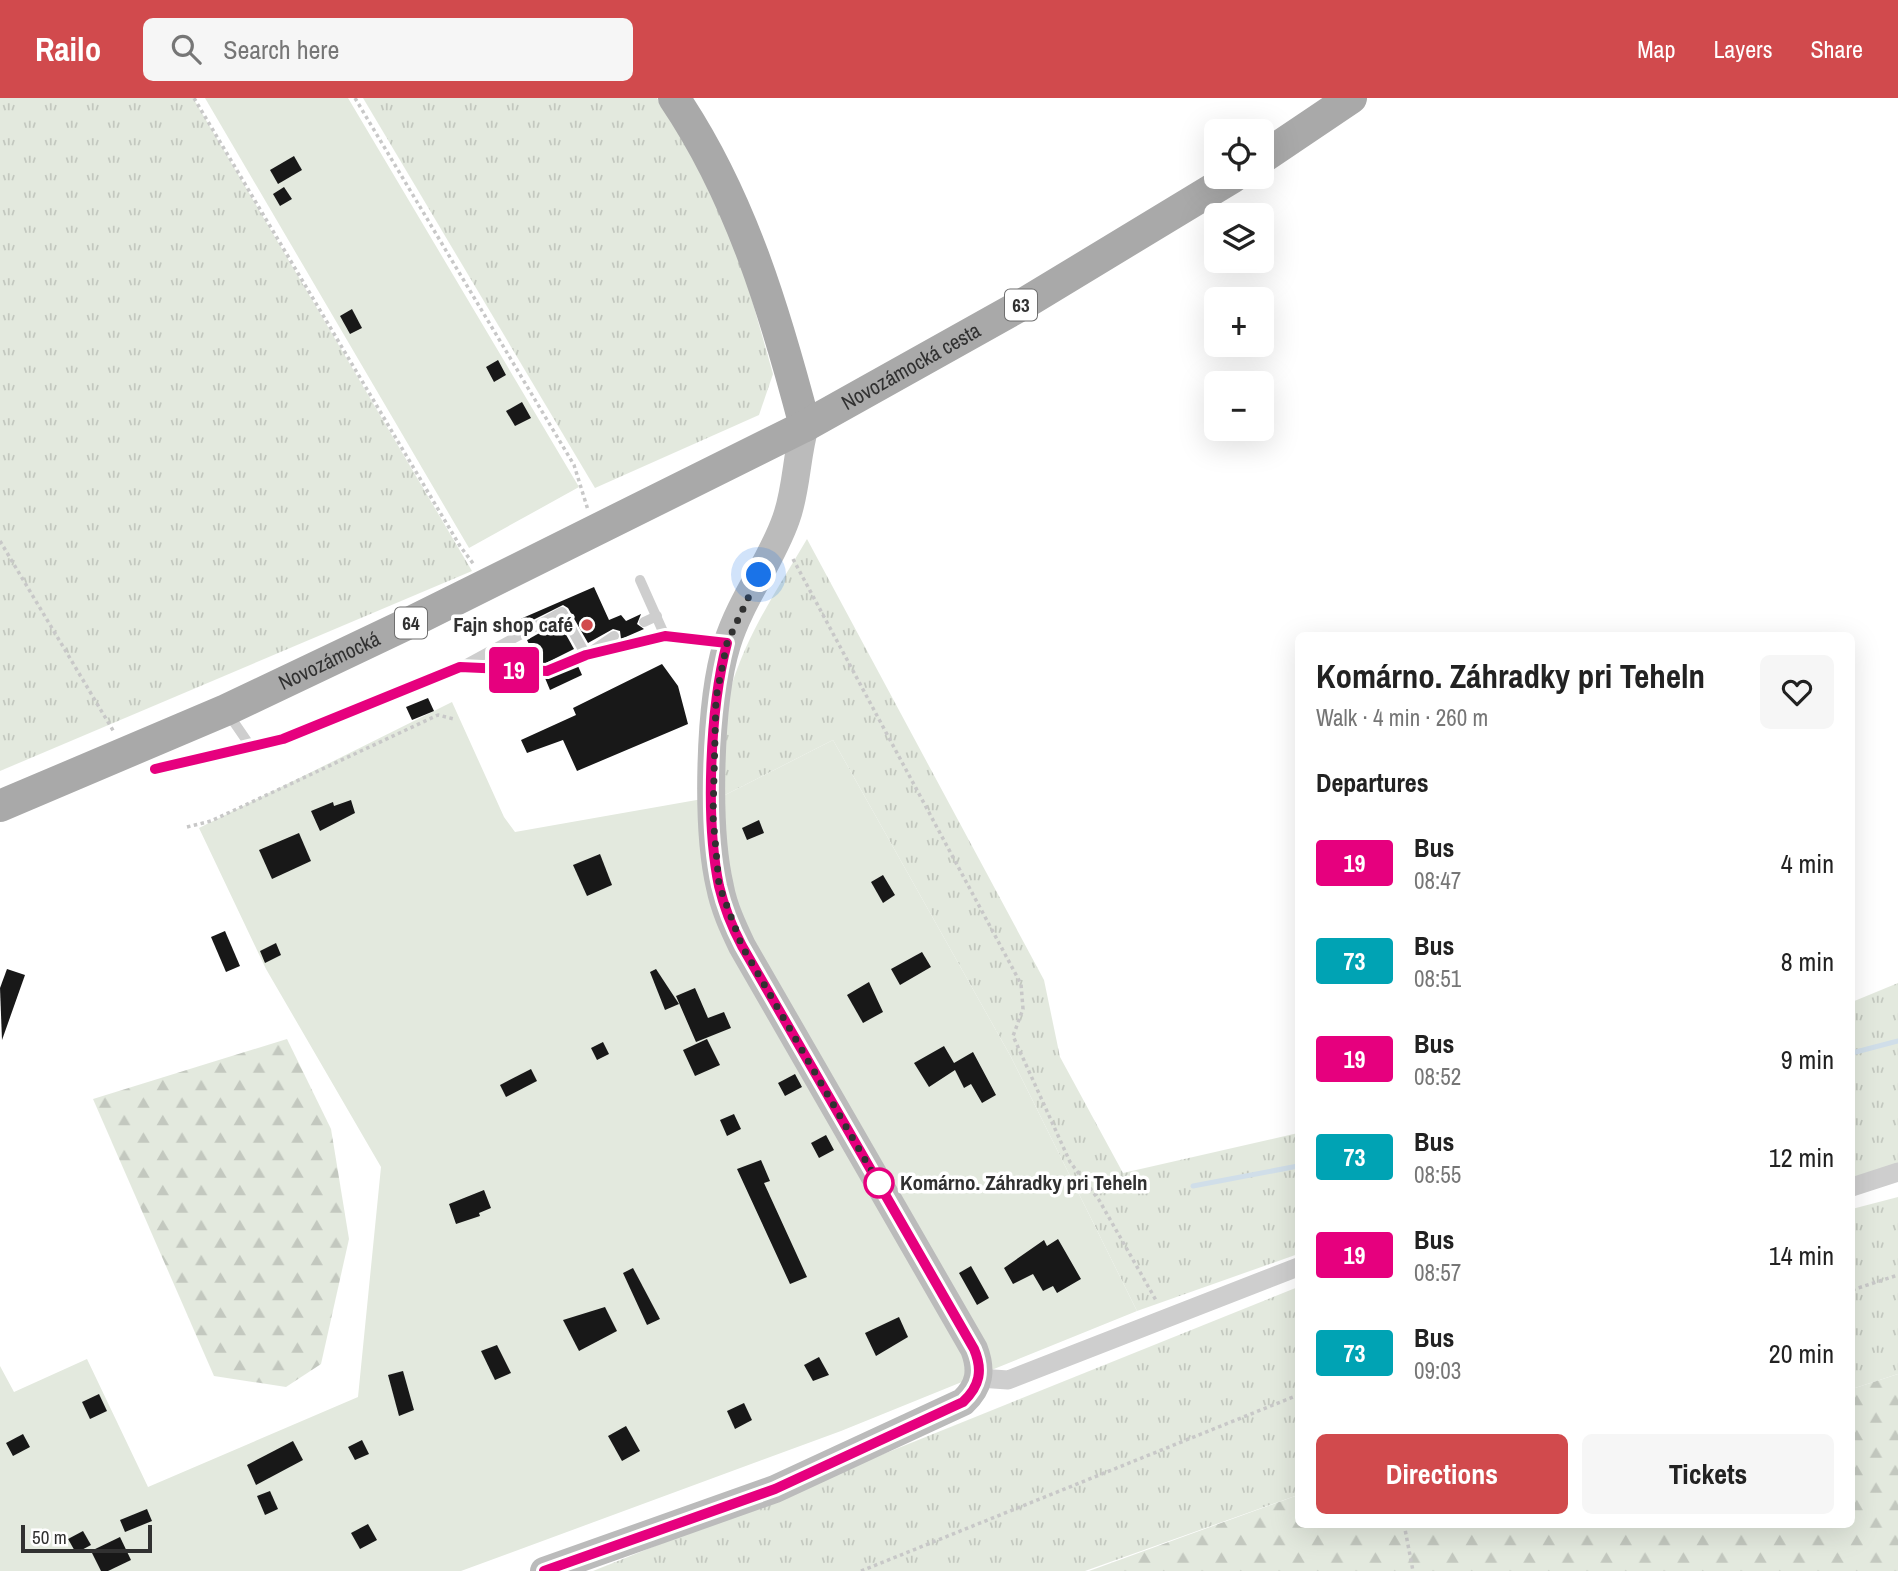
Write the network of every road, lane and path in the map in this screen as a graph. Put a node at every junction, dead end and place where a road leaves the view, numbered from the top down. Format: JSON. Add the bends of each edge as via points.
{"nodes":[{"id":1,"x":194,"y":98,"type":"edge"},
{"id":2,"x":355,"y":98,"type":"edge"},
{"id":3,"x":674,"y":98,"type":"edge"},
{"id":4,"x":1351,"y":98,"type":"edge"},
{"id":5,"x":1274,"y":150,"type":"edge"},
{"id":6,"x":1213,"y":189,"type":"edge"},
{"id":7,"x":805,"y":426,"type":"junction"},
{"id":8,"x":594,"y":532,"type":"junction"},
{"id":9,"x":779,"y":538,"type":"junction"},
{"id":10,"x":0,"y":541,"type":"edge"},
{"id":11,"x":640,"y":580,"type":"dead end"},
{"id":12,"x":490,"y":583,"type":"junction"},
{"id":13,"x":657,"y":616,"type":"junction"},
{"id":14,"x":644,"y":622,"type":"dead end"},
{"id":15,"x":614,"y":636,"type":"dead end"},
{"id":16,"x":665,"y":636,"type":"junction"},
{"id":17,"x":727,"y":643,"type":"junction"},
{"id":18,"x":586,"y":655,"type":"junction"},
{"id":19,"x":460,"y":667,"type":"junction"},
{"id":20,"x":226,"y":710,"type":"junction"},
{"id":21,"x":454,"y":719,"type":"dead end"},
{"id":22,"x":251,"y":747,"type":"junction"},
{"id":23,"x":125,"y":752,"type":"junction"},
{"id":24,"x":155,"y":769,"type":"dead end"},
{"id":25,"x":0,"y":806,"type":"edge"},
{"id":26,"x":187,"y":827,"type":"dead end"},
{"id":27,"x":1898,"y":1172,"type":"edge"},
{"id":28,"x":1855,"y":1186,"type":"edge"},
{"id":29,"x":1295,"y":1267,"type":"edge"},
{"id":30,"x":1898,"y":1275,"type":"edge"},
{"id":31,"x":1855,"y":1289,"type":"edge"},
{"id":32,"x":1164,"y":1316,"type":"junction"},
{"id":33,"x":979,"y":1378,"type":"junction"},
{"id":34,"x":1295,"y":1396,"type":"edge"},
{"id":35,"x":1405,"y":1528,"type":"edge"},
{"id":36,"x":544,"y":1571,"type":"edge"},
{"id":37,"x":861,"y":1571,"type":"edge"},
{"id":38,"x":1413,"y":1571,"type":"edge"}],
"edges":[{"from":1,"to":12,"type":"path","via":[[460,546]]},
{"from":2,"to":8,"type":"path","via":[[574,465]]},
{"from":3,"to":7,"type":"main road","via":[[712,162],[762,276]]},
{"from":4,"to":5,"type":"main road"},
{"from":6,"to":7,"type":"main road","name":"Novozámocká cesta","number":"63","via":[[1026,303]]},
{"from":7,"to":8,"type":"main road","name":"Novozámocká","number":"64"},
{"from":7,"to":9,"type":"street","via":[[796,456],[792,499]]},
{"from":8,"to":12,"type":"main road","name":"Novozámocká","number":"64"},
{"from":9,"to":17,"type":"street"},
{"from":9,"to":32,"type":"path","via":[[1021,984],[1023,1009],[1013,1036],[1070,1162],[1100,1200]]},
{"from":10,"to":23,"type":"path"},
{"from":11,"to":13,"type":"lane"},
{"from":12,"to":20,"type":"main road","name":"Novozámocká","number":"64"},
{"from":13,"to":14,"type":"lane"},
{"from":13,"to":16,"type":"lane"},
{"from":15,"to":18,"type":"lane"},
{"from":16,"to":17,"type":"lane"},
{"from":16,"to":18,"type":"lane"},
{"from":17,"to":33,"type":"street","via":[[713,732],[716,864],[724,904],[742,946],[974,1349]]},
{"from":18,"to":19,"type":"lane","via":[[547,671]]},
{"from":18,"to":19,"type":"lane","via":[[562,612]]},
{"from":19,"to":22,"type":"lane","via":[[283,739]]},
{"from":20,"to":22,"type":"lane"},
{"from":20,"to":23,"type":"main road","name":"Novozámocká","number":"64"},
{"from":21,"to":26,"type":"path","via":[[438,715],[211,821]]},
{"from":22,"to":24,"type":"lane"},
{"from":23,"to":25,"type":"main road","name":"Novozámocká","number":"64"},
{"from":27,"to":28,"type":"street"},
{"from":29,"to":32,"type":"street"},
{"from":30,"to":31,"type":"path"},
{"from":32,"to":33,"type":"street","via":[[1008,1380]]},
{"from":33,"to":36,"type":"street","via":[[963,1402],[775,1489]]},
{"from":34,"to":37,"type":"path"},
{"from":35,"to":38,"type":"path"}]}
